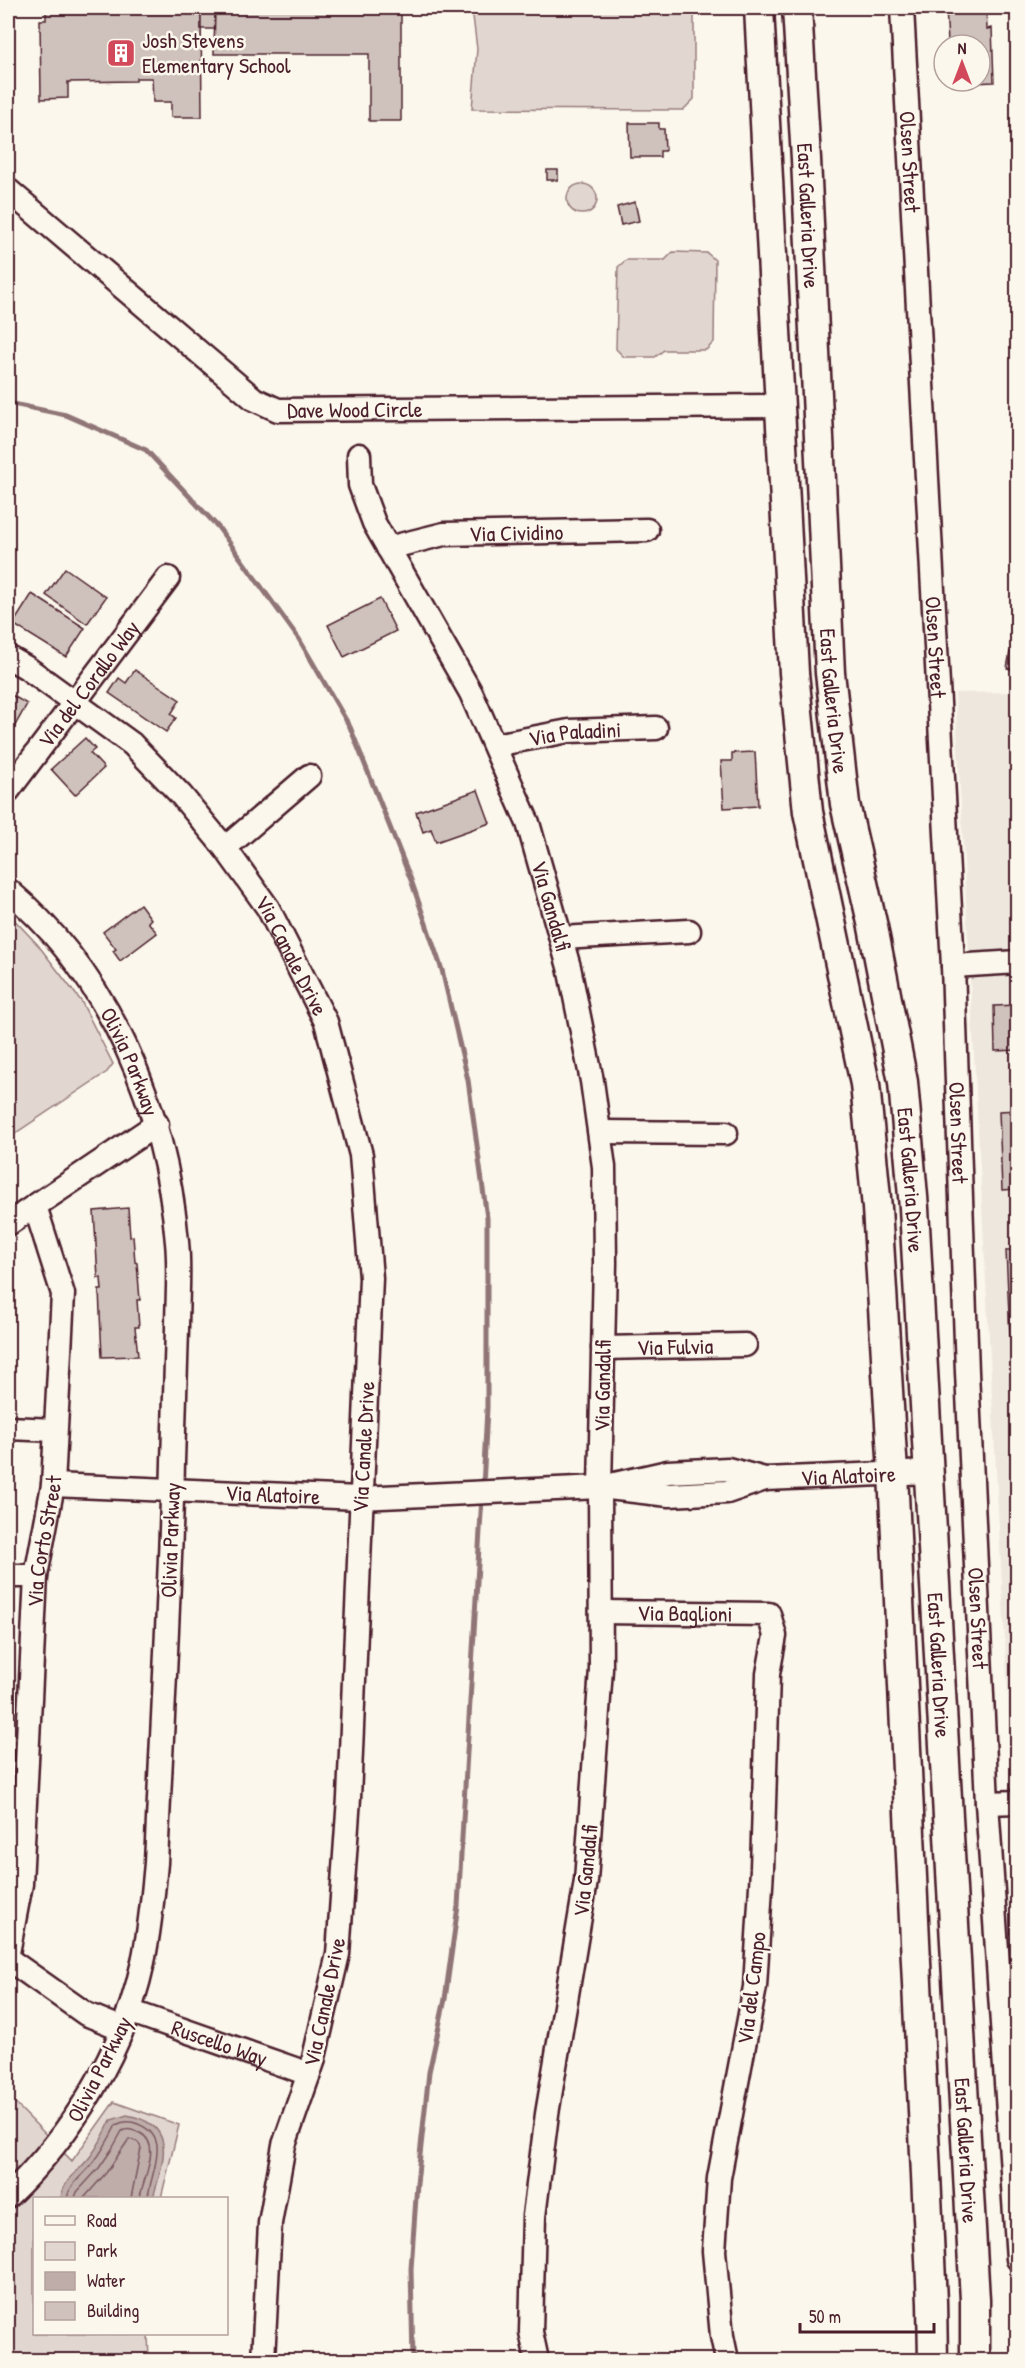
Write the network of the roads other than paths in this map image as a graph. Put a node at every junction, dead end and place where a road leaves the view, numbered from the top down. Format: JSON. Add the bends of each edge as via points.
{"nodes":[{"id":1,"x":759,"y":8,"type":"edge"},
{"id":2,"x":796,"y":8,"type":"edge"},
{"id":3,"x":902,"y":8,"type":"edge"},
{"id":4,"x":8,"y":190,"type":"edge"},
{"id":5,"x":781,"y":406,"type":"junction"},
{"id":6,"x":359,"y":455,"type":"dead end"},
{"id":7,"x":646,"y":530,"type":"dead end"},
{"id":8,"x":388,"y":548,"type":"junction"},
{"id":9,"x":168,"y":578,"type":"dead end"},
{"id":10,"x":826,"y":626,"type":"junction"},
{"id":11,"x":8,"y":657,"type":"edge"},
{"id":12,"x":74,"y":701,"type":"junction"},
{"id":13,"x":656,"y":728,"type":"dead end"},
{"id":14,"x":495,"y":745,"type":"junction"},
{"id":15,"x":309,"y":776,"type":"dead end"},
{"id":16,"x":8,"y":791,"type":"edge"},
{"id":17,"x":225,"y":848,"type":"junction"},
{"id":18,"x":8,"y":890,"type":"edge"},
{"id":19,"x":689,"y":932,"type":"dead end"},
{"id":20,"x":561,"y":938,"type":"junction"},
{"id":21,"x":1017,"y":963,"type":"edge"},
{"id":22,"x":953,"y":966,"type":"junction"},
{"id":23,"x":157,"y":1124,"type":"junction"},
{"id":24,"x":600,"y":1132,"type":"junction"},
{"id":25,"x":726,"y":1133,"type":"dead end"},
{"id":26,"x":35,"y":1206,"type":"junction"},
{"id":27,"x":8,"y":1224,"type":"edge"},
{"id":28,"x":745,"y":1345,"type":"dead end"},
{"id":29,"x":603,"y":1348,"type":"junction"},
{"id":30,"x":8,"y":1428,"type":"edge"},
{"id":31,"x":55,"y":1430,"type":"junction"},
{"id":32,"x":929,"y":1472,"type":"junction"},
{"id":33,"x":893,"y":1473,"type":"junction"},
{"id":34,"x":53,"y":1485,"type":"junction"},
{"id":35,"x":600,"y":1487,"type":"junction"},
{"id":36,"x":172,"y":1490,"type":"junction"},
{"id":37,"x":360,"y":1498,"type":"junction"},
{"id":38,"x":8,"y":1576,"type":"edge"},
{"id":39,"x":36,"y":1576,"type":"junction"},
{"id":40,"x":601,"y":1612,"type":"junction"},
{"id":41,"x":769,"y":1614,"type":"joint"},
{"id":42,"x":1017,"y":1802,"type":"edge"},
{"id":43,"x":987,"y":1803,"type":"junction"},
{"id":44,"x":8,"y":1953,"type":"edge"},
{"id":45,"x":8,"y":1959,"type":"edge"},
{"id":46,"x":126,"y":2020,"type":"junction"},
{"id":47,"x":309,"y":2074,"type":"junction"},
{"id":48,"x":8,"y":2196,"type":"edge"},
{"id":49,"x":1017,"y":2259,"type":"edge"},
{"id":50,"x":262,"y":2361,"type":"edge"},
{"id":51,"x":537,"y":2361,"type":"edge"},
{"id":52,"x":727,"y":2361,"type":"edge"},
{"id":53,"x":933,"y":2361,"type":"edge"},
{"id":54,"x":975,"y":2361,"type":"edge"}],
"edges":[{"from":1,"to":5,"type":"main road","name":"East Galleria Drive"},
{"from":2,"to":10,"type":"main road","name":"East Galleria Drive"},
{"from":3,"to":22,"type":"street","name":"Olsen Street"},
{"from":4,"to":5,"type":"street","name":"Dave Wood Circle","via":[[254,399],[278,410]]},
{"from":5,"to":10,"type":"main road","via":[[802,427],[812,602]]},
{"from":5,"to":33,"type":"main road","name":"East Galleria Drive","via":[[794,673],[808,812],[865,1084]]},
{"from":6,"to":8,"type":"street","name":"Via Gandalfi","via":[[360,485]]},
{"from":7,"to":8,"type":"street","name":"Via Cividino","via":[[444,534]]},
{"from":8,"to":14,"type":"street","name":"Via Gandalfi","via":[[471,693]]},
{"from":9,"to":12,"type":"street","name":"Via del Corallo Way"},
{"from":10,"to":32,"type":"main road","name":"East Galleria Drive","via":[[845,804],[903,1082]]},
{"from":11,"to":12,"type":"street","name":"Via Canale Drive"},
{"from":12,"to":16,"type":"street","name":"Via del Corallo Way"},
{"from":12,"to":17,"type":"street","name":"Via Canale Drive","via":[[132,744]]},
{"from":13,"to":14,"type":"street","name":"Via Paladini","via":[[569,731]]},
{"from":14,"to":20,"type":"street","name":"Via Gandalfi","via":[[528,823]]},
{"from":15,"to":17,"type":"street"},
{"from":17,"to":37,"type":"street","name":"Via Canale Drive","via":[[268,908],[326,1022],[361,1155],[371,1278]]},
{"from":18,"to":23,"type":"street","name":"Olivia Parkway","via":[[56,939],[106,1009]]},
{"from":19,"to":20,"type":"street"},
{"from":20,"to":24,"type":"street","name":"Via Gandalfi"},
{"from":21,"to":22,"type":"street"},
{"from":22,"to":43,"type":"street","name":"Olsen Street"},
{"from":23,"to":26,"type":"street"},
{"from":23,"to":36,"type":"street","name":"Olivia Parkway","via":[[169,1177],[178,1252]]},
{"from":24,"to":25,"type":"street"},
{"from":24,"to":29,"type":"street","name":"Via Gandalfi","via":[[604,1167]]},
{"from":26,"to":27,"type":"street"},
{"from":26,"to":31,"type":"street","name":"Via Corto Street","via":[[63,1294]]},
{"from":28,"to":29,"type":"street","name":"Via Fulvia"},
{"from":29,"to":35,"type":"street","name":"Via Gandalfi"},
{"from":30,"to":31,"type":"street"},
{"from":31,"to":34,"type":"street","name":"Via Corto Street"},
{"from":32,"to":33,"type":"street","name":"Via Alatoire"},
{"from":32,"to":54,"type":"main road","name":"East Galleria Drive","via":[[975,2288]]},
{"from":33,"to":35,"type":"street","name":"Via Alatoire","via":[[765,1479],[728,1469],[668,1472]]},
{"from":33,"to":53,"type":"main road","name":"East Galleria Drive"},
{"from":34,"to":36,"type":"street","name":"Via Alatoire"},
{"from":34,"to":39,"type":"street","name":"Via Corto Street"},
{"from":35,"to":37,"type":"street","name":"Via Alatoire"},
{"from":35,"to":40,"type":"street","name":"Via Gandalfi"},
{"from":36,"to":37,"type":"street","name":"Via Alatoire"},
{"from":36,"to":46,"type":"street","name":"Olivia Parkway","via":[[156,1863],[151,1919]]},
{"from":37,"to":47,"type":"street","name":"Via Canale Drive","via":[[349,1798],[338,1954]]},
{"from":38,"to":39,"type":"street"},
{"from":39,"to":44,"type":"street","name":"Via Corto Street","via":[[21,1884]]},
{"from":40,"to":41,"type":"street","name":"Via Baglioni"},
{"from":40,"to":51,"type":"street","name":"Via Gandalfi","via":[[601,1669],[586,1881],[534,2216],[531,2332]]},
{"from":41,"to":52,"type":"street","name":"Via del Campo","via":[[775,1636],[768,1674],[755,1987],[719,2178],[714,2251]]},
{"from":42,"to":43,"type":"street"},
{"from":43,"to":49,"type":"street","name":"Olsen Street"},
{"from":45,"to":46,"type":"street","name":"Ruscello Way","via":[[86,2014]]},
{"from":46,"to":47,"type":"street","name":"Ruscello Way"},
{"from":46,"to":48,"type":"street","name":"Olivia Parkway","via":[[93,2089],[70,2126]]},
{"from":47,"to":50,"type":"street","name":"Via Canale Drive","via":[[284,2145],[270,2223]]}]}
